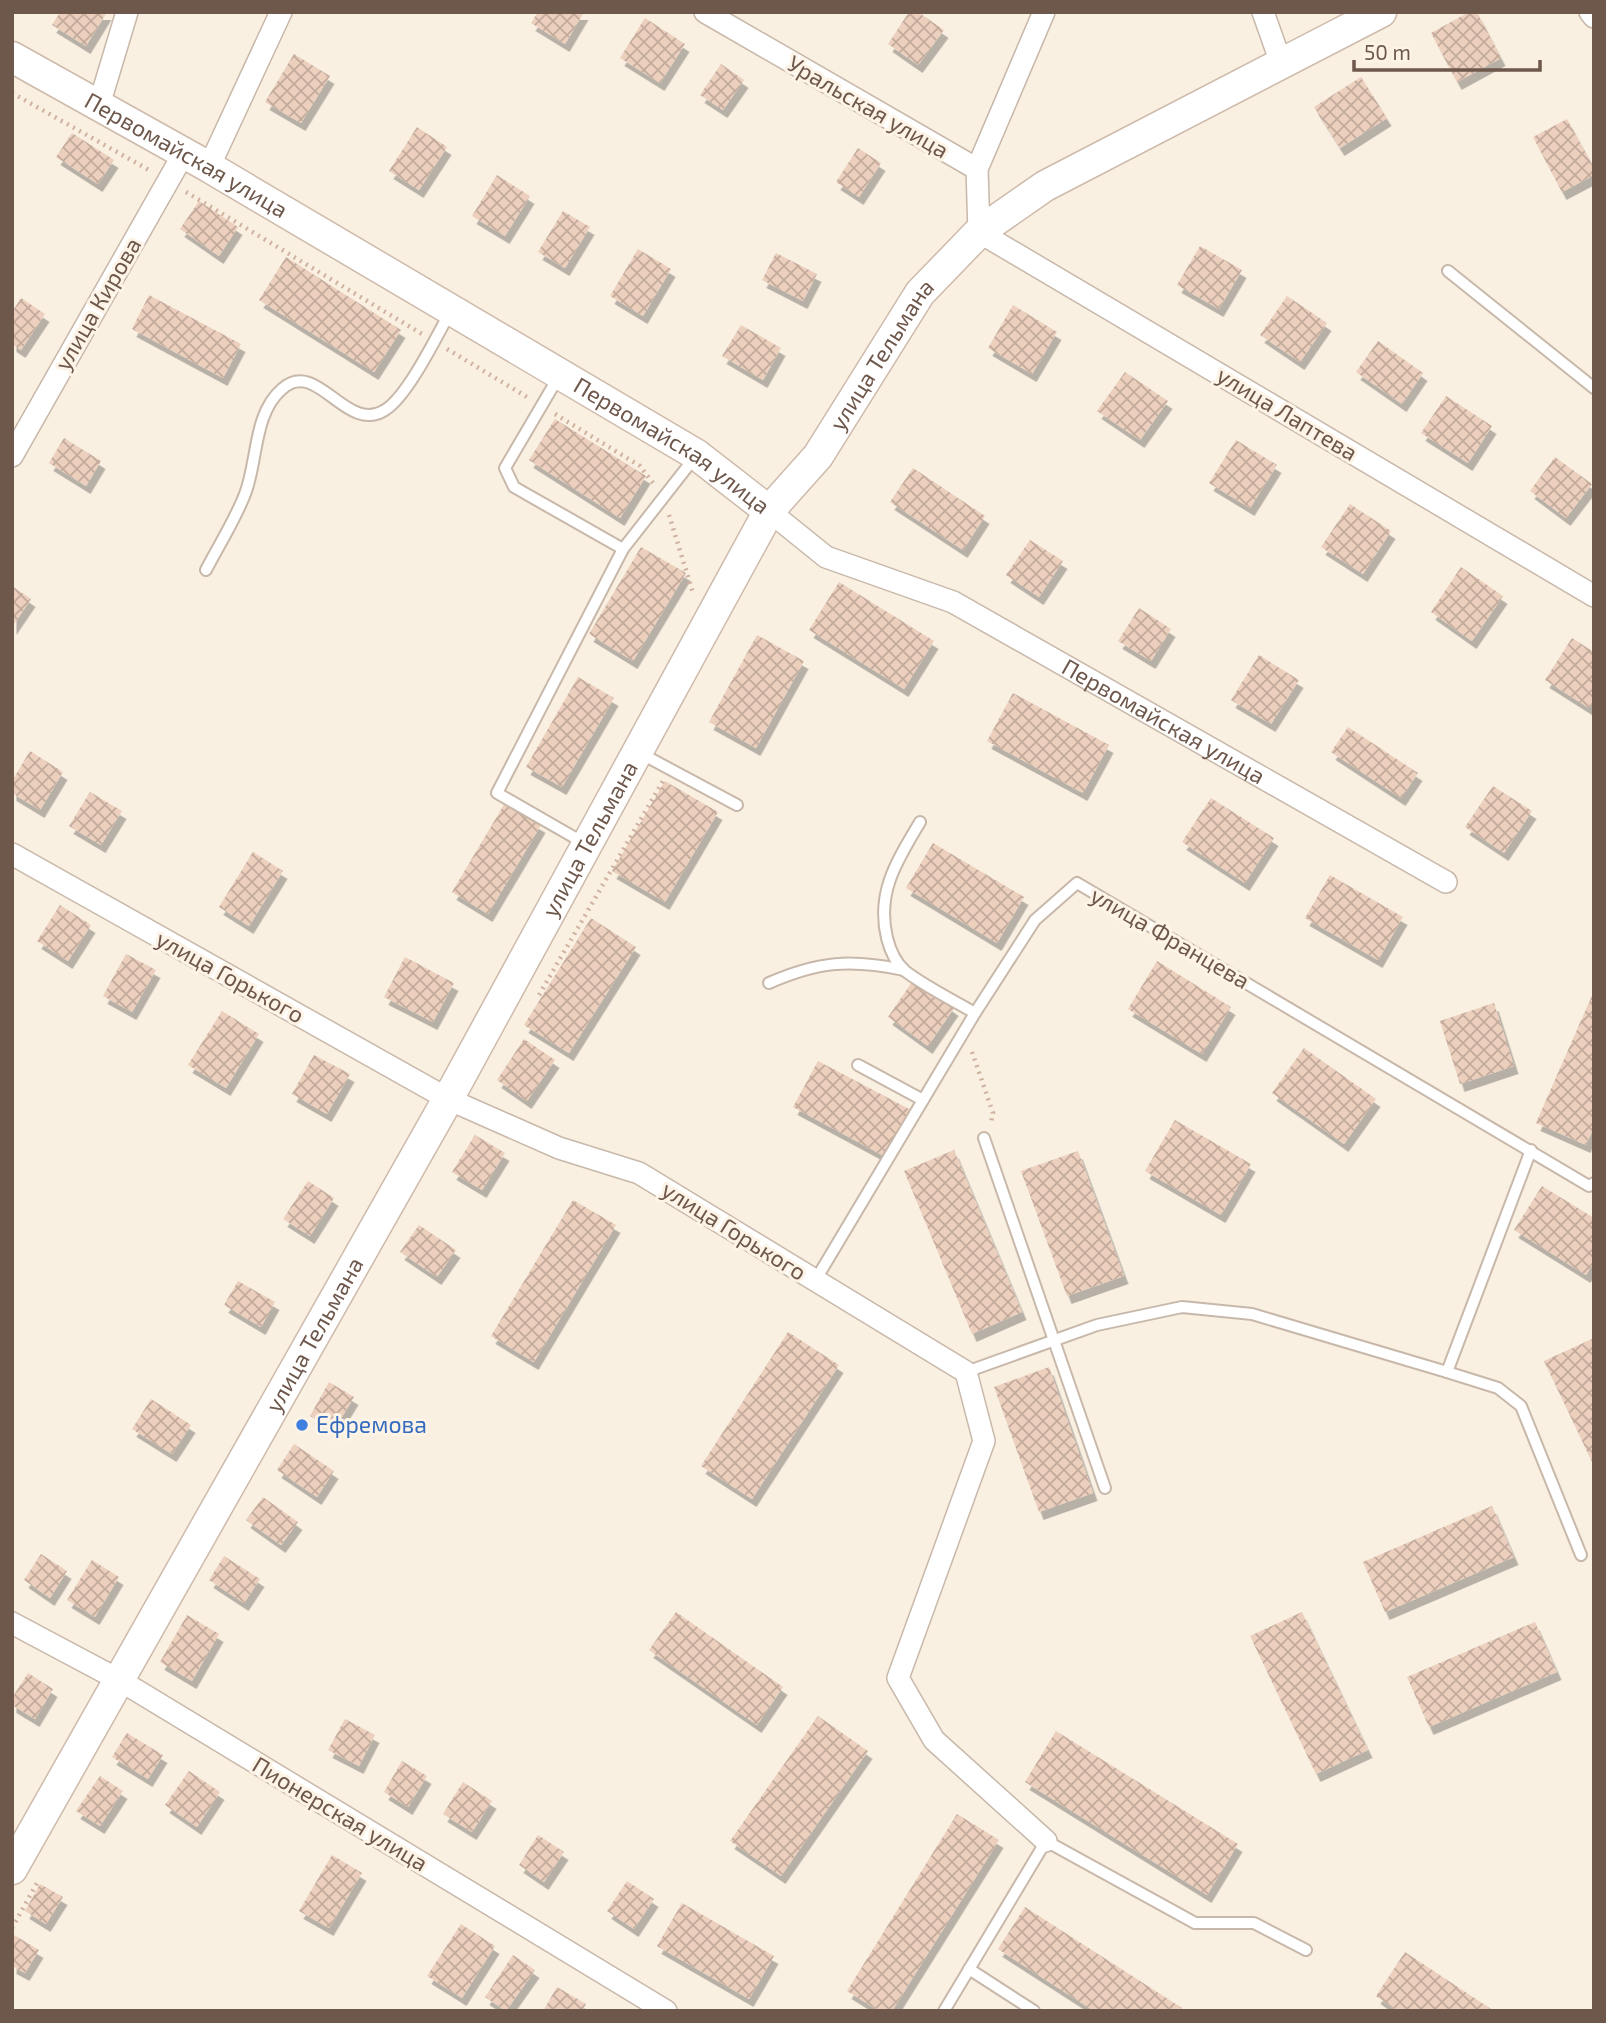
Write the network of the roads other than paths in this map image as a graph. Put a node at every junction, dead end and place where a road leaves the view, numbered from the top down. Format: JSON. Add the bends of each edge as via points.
{"nodes":[{"id":1,"x":128,"y":12,"type":"edge"},
{"id":2,"x":281,"y":12,"type":"edge"},
{"id":3,"x":705,"y":12,"type":"edge"},
{"id":4,"x":1044,"y":12,"type":"edge"},
{"id":5,"x":1262,"y":12,"type":"edge"},
{"id":6,"x":1381,"y":12,"type":"edge"},
{"id":7,"x":1590,"y":12,"type":"edge"},
{"id":8,"x":1594,"y":17,"type":"edge"},
{"id":9,"x":12,"y":57,"type":"edge"},
{"id":10,"x":1281,"y":63,"type":"junction"},
{"id":11,"x":99,"y":105,"type":"junction"},
{"id":12,"x":196,"y":160,"type":"junction"},
{"id":13,"x":977,"y":169,"type":"junction"},
{"id":14,"x":979,"y":232,"type":"junction"},
{"id":15,"x":1448,"y":271,"type":"dead end"},
{"id":16,"x":452,"y":310,"type":"junction"},
{"id":17,"x":560,"y":374,"type":"junction"},
{"id":18,"x":1594,"y":388,"type":"edge"},
{"id":19,"x":696,"y":455,"type":"junction"},
{"id":20,"x":12,"y":456,"type":"edge"},
{"id":21,"x":769,"y":511,"type":"junction"},
{"id":22,"x":623,"y":549,"type":"junction"},
{"id":23,"x":206,"y":570,"type":"dead end"},
{"id":24,"x":1594,"y":596,"type":"edge"},
{"id":25,"x":638,"y":752,"type":"junction"},
{"id":26,"x":737,"y":805,"type":"dead end"},
{"id":27,"x":920,"y":822,"type":"dead end"},
{"id":28,"x":587,"y":845,"type":"junction"},
{"id":29,"x":12,"y":854,"type":"edge"},
{"id":30,"x":1446,"y":882,"type":"dead end"},
{"id":31,"x":904,"y":970,"type":"junction"},
{"id":32,"x":769,"y":983,"type":"dead end"},
{"id":33,"x":975,"y":1013,"type":"junction"},
{"id":34,"x":858,"y":1065,"type":"dead end"},
{"id":35,"x":448,"y":1099,"type":"junction"},
{"id":36,"x":923,"y":1100,"type":"junction"},
{"id":37,"x":984,"y":1138,"type":"road end"},
{"id":38,"x":1531,"y":1150,"type":"junction"},
{"id":39,"x":1594,"y":1183,"type":"edge"},
{"id":40,"x":815,"y":1281,"type":"junction"},
{"id":41,"x":1053,"y":1340,"type":"junction"},
{"id":42,"x":966,"y":1371,"type":"junction"},
{"id":43,"x":1447,"y":1372,"type":"junction"},
{"id":44,"x":1105,"y":1488,"type":"dead end"},
{"id":45,"x":1581,"y":1555,"type":"dead end"},
{"id":46,"x":12,"y":1623,"type":"edge"},
{"id":47,"x":121,"y":1681,"type":"junction"},
{"id":48,"x":1046,"y":1840,"type":"junction"},
{"id":49,"x":12,"y":1869,"type":"edge"},
{"id":50,"x":1306,"y":1950,"type":"dead end"},
{"id":51,"x":969,"y":1969,"type":"junction"},
{"id":52,"x":626,"y":1989,"type":"junction"},
{"id":53,"x":634,"y":2011,"type":"edge"},
{"id":54,"x":666,"y":2011,"type":"edge"},
{"id":55,"x":944,"y":2011,"type":"edge"},
{"id":56,"x":1034,"y":2011,"type":"edge"}],
"edges":[{"from":1,"to":11,"type":"street"},
{"from":2,"to":12,"type":"street"},
{"from":3,"to":13,"type":"street","name":"Уральская улица"},
{"from":4,"to":13,"type":"street"},
{"from":5,"to":10,"type":"street"},
{"from":6,"to":10,"type":"street","name":"улица Тельмана"},
{"from":7,"to":8,"type":"street"},
{"from":9,"to":11,"type":"street","name":"Первомайская улица"},
{"from":10,"to":14,"type":"street","name":"улица Тельмана","via":[[1045,186]]},
{"from":11,"to":12,"type":"street","name":"Первомайская улица"},
{"from":12,"to":16,"type":"street","name":"Первомайская улица"},
{"from":12,"to":20,"type":"street","name":"улица Кирова","via":[[168,181]]},
{"from":13,"to":14,"type":"street"},
{"from":14,"to":21,"type":"street","name":"улица Тельмана","via":[[920,293],[818,456]]},
{"from":14,"to":24,"type":"street","name":"улица Лаптева"},
{"from":15,"to":18,"type":"lane"},
{"from":16,"to":17,"type":"street","name":"Первомайская улица"},
{"from":16,"to":23,"type":"lane","via":[[399,398],[386,410],[372,416],[354,412],[306,380],[293,380],[279,391],[267,411],[246,493]]},
{"from":17,"to":19,"type":"street","name":"Первомайская улица"},
{"from":17,"to":22,"type":"lane","via":[[505,468],[514,487]]},
{"from":19,"to":21,"type":"street","name":"Первомайская улица"},
{"from":19,"to":22,"type":"lane"},
{"from":21,"to":25,"type":"street","name":"улица Тельмана"},
{"from":21,"to":30,"type":"street","name":"Первомайская улица","via":[[826,557],[953,602]]},
{"from":22,"to":28,"type":"lane","via":[[497,793]]},
{"from":25,"to":26,"type":"lane"},
{"from":25,"to":28,"type":"street","name":"улица Тельмана"},
{"from":27,"to":31,"type":"lane","via":[[891,871],[885,892],[883,922],[889,949]]},
{"from":28,"to":35,"type":"street","name":"улица Тельмана"},
{"from":29,"to":35,"type":"street","name":"улица Горького"},
{"from":31,"to":32,"type":"lane","via":[[862,962],[828,963]]},
{"from":31,"to":33,"type":"lane"},
{"from":33,"to":36,"type":"lane","name":"улица Францева"},
{"from":33,"to":38,"type":"lane","name":"улица Францева","via":[[1035,920],[1077,883]]},
{"from":34,"to":36,"type":"lane"},
{"from":35,"to":40,"type":"street","name":"улица Горького","via":[[559,1147],[639,1172]]},
{"from":35,"to":47,"type":"street","name":"улица Тельмана"},
{"from":36,"to":40,"type":"lane","name":"улица Францева"},
{"from":37,"to":41,"type":"lane"},
{"from":38,"to":39,"type":"lane","name":"улица Францева","via":[[1589,1186]]},
{"from":38,"to":43,"type":"lane"},
{"from":40,"to":42,"type":"street","name":"улица Горького"},
{"from":41,"to":42,"type":"lane"},
{"from":41,"to":43,"type":"lane","via":[[1097,1325],[1182,1307],[1252,1314]]},
{"from":41,"to":44,"type":"lane"},
{"from":42,"to":48,"type":"street","via":[[984,1441],[898,1678],[934,1741]]},
{"from":43,"to":45,"type":"lane","via":[[1497,1388],[1521,1406]]},
{"from":46,"to":47,"type":"street","name":"Пионерская улица"},
{"from":47,"to":49,"type":"street","name":"улица Тельмана"},
{"from":47,"to":52,"type":"street","name":"Пионерская улица"},
{"from":48,"to":50,"type":"lane","via":[[1195,1923],[1254,1923]]},
{"from":48,"to":51,"type":"lane"},
{"from":51,"to":55,"type":"lane"},
{"from":51,"to":56,"type":"lane"},
{"from":52,"to":53,"type":"street"},
{"from":52,"to":54,"type":"street","name":"Пионерская улица"}]}
